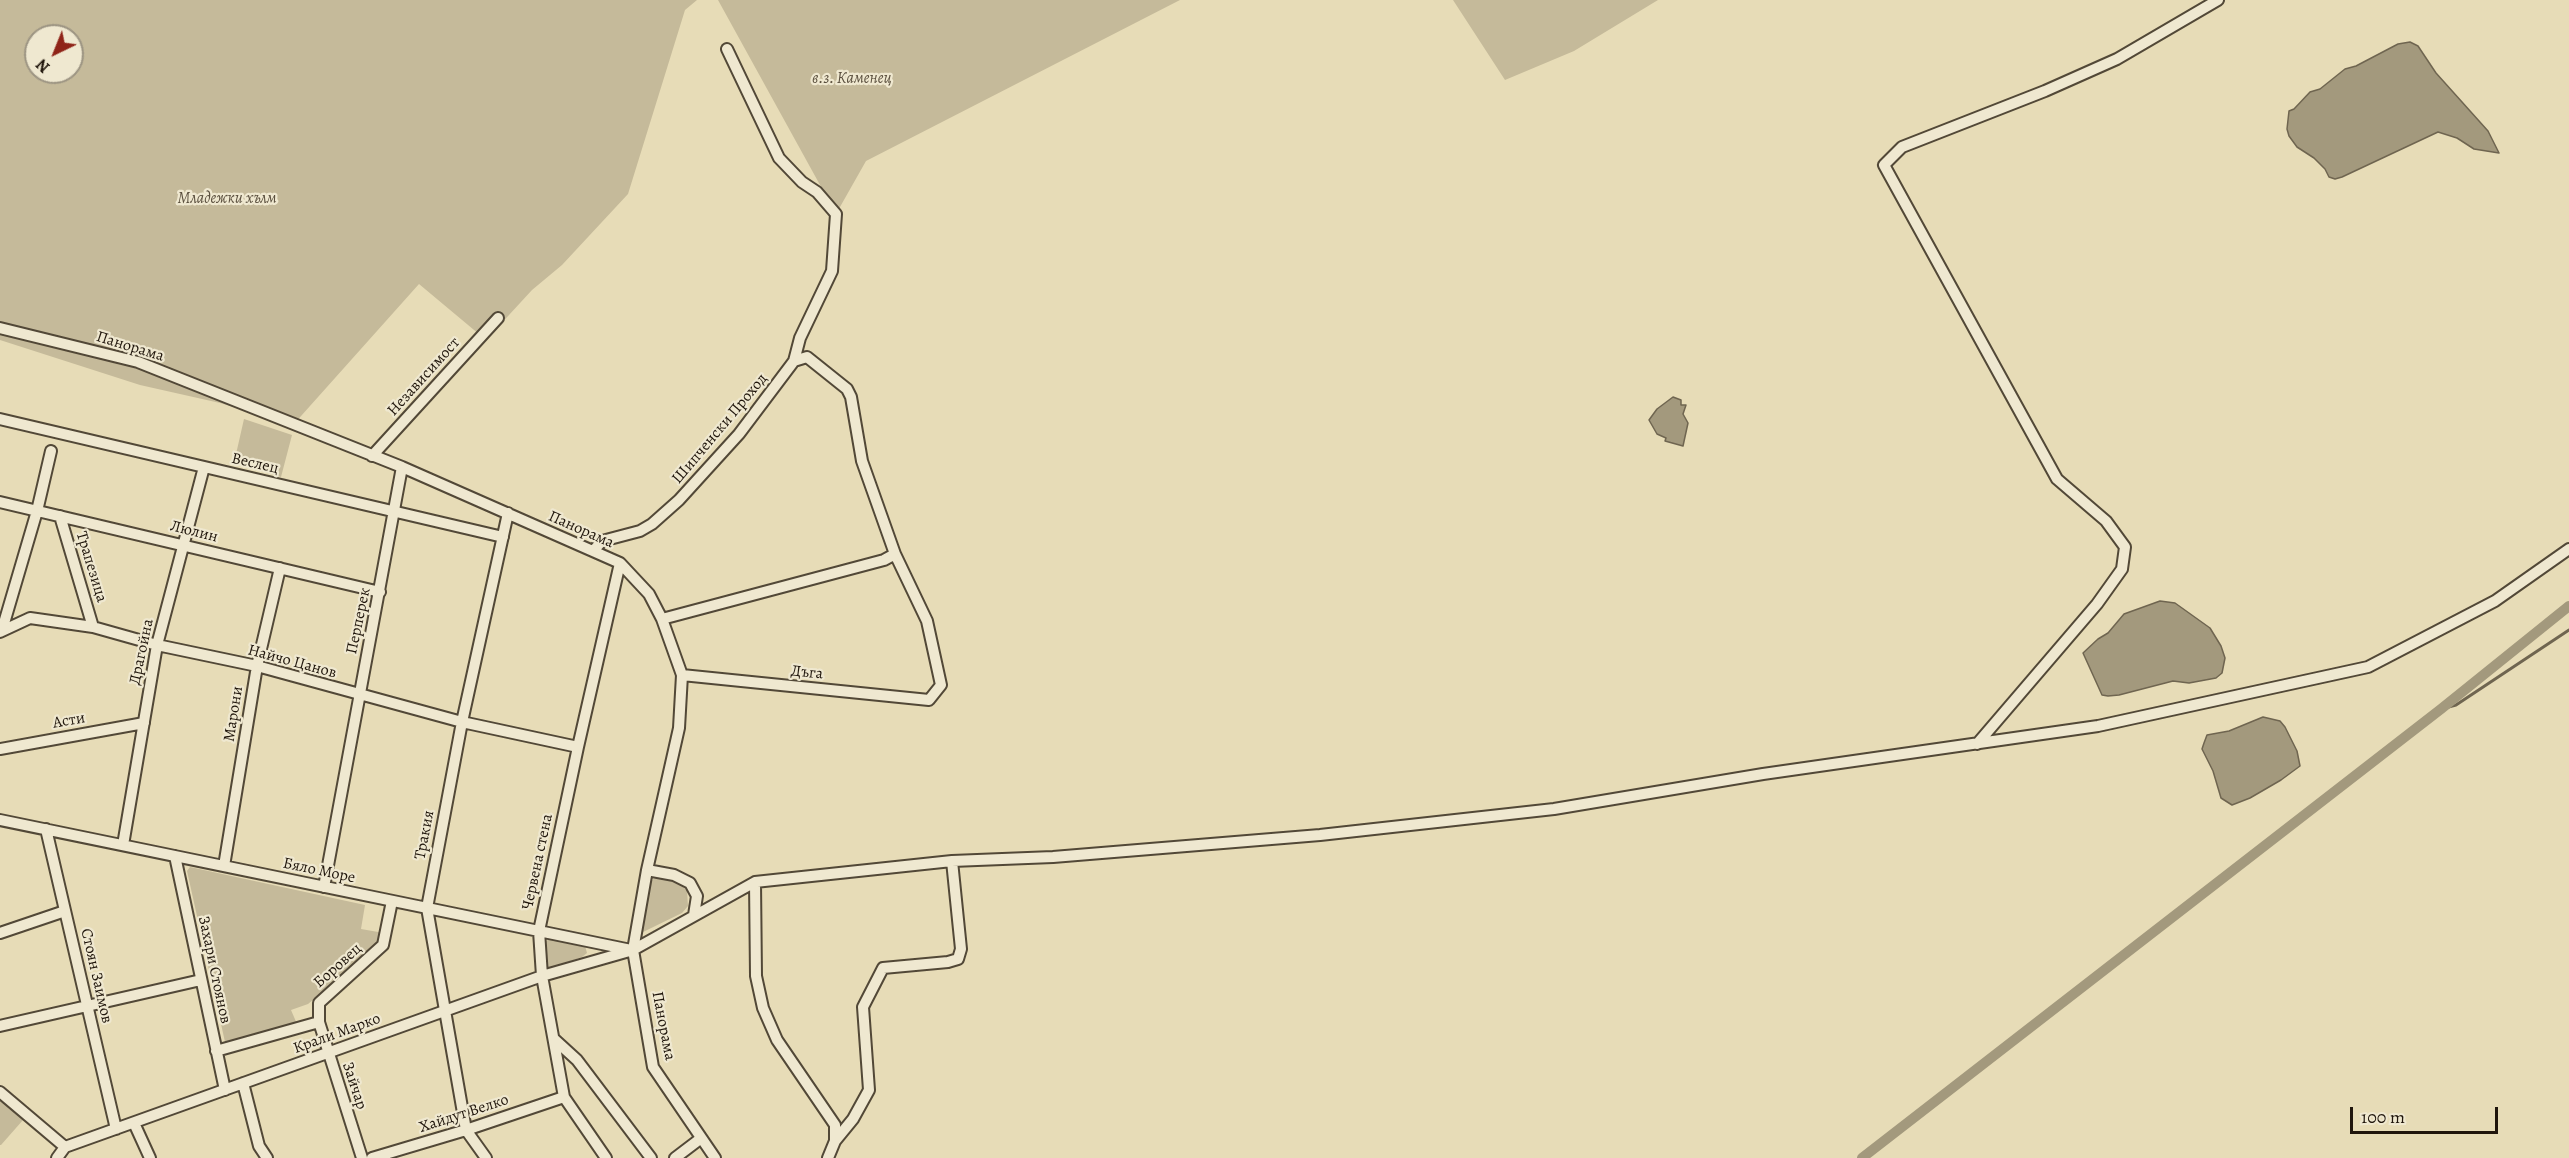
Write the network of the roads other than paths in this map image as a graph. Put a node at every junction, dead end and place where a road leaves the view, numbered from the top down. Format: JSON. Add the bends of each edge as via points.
{"nodes":[{"id":1,"x":2218,"y":0,"type":"edge"},
{"id":2,"x":727,"y":49,"type":"dead end"},
{"id":3,"x":498,"y":318,"type":"dead end"},
{"id":4,"x":0,"y":328,"type":"edge"},
{"id":5,"x":794,"y":361,"type":"junction"},
{"id":6,"x":0,"y":419,"type":"edge"},
{"id":7,"x":51,"y":451,"type":"dead end"},
{"id":8,"x":372,"y":456,"type":"junction"},
{"id":9,"x":204,"y":467,"type":"junction"},
{"id":10,"x":402,"y":467,"type":"junction"},
{"id":11,"x":0,"y":502,"type":"edge"},
{"id":12,"x":37,"y":511,"type":"junction"},
{"id":13,"x":395,"y":512,"type":"junction"},
{"id":14,"x":508,"y":513,"type":"junction"},
{"id":15,"x":60,"y":516,"type":"junction"},
{"id":16,"x":503,"y":537,"type":"junction"},
{"id":17,"x":184,"y":545,"type":"junction"},
{"id":18,"x":2569,"y":549,"type":"edge"},
{"id":19,"x":594,"y":550,"type":"junction"},
{"id":20,"x":895,"y":554,"type":"junction"},
{"id":21,"x":620,"y":564,"type":"junction"},
{"id":22,"x":280,"y":568,"type":"junction"},
{"id":23,"x":380,"y":592,"type":"junction"},
{"id":24,"x":662,"y":619,"type":"junction"},
{"id":25,"x":93,"y":627,"type":"junction"},
{"id":26,"x":1,"y":631,"type":"edge"},
{"id":27,"x":157,"y":645,"type":"junction"},
{"id":28,"x":257,"y":666,"type":"junction"},
{"id":29,"x":682,"y":675,"type":"junction"},
{"id":30,"x":359,"y":695,"type":"junction"},
{"id":31,"x":462,"y":722,"type":"junction"},
{"id":32,"x":144,"y":723,"type":"junction"},
{"id":33,"x":1977,"y":744,"type":"junction"},
{"id":34,"x":578,"y":747,"type":"junction"},
{"id":35,"x":0,"y":749,"type":"edge"},
{"id":36,"x":0,"y":820,"type":"edge"},
{"id":37,"x":46,"y":830,"type":"junction"},
{"id":38,"x":123,"y":845,"type":"junction"},
{"id":39,"x":175,"y":856,"type":"junction"},
{"id":40,"x":952,"y":861,"type":"junction"},
{"id":41,"x":224,"y":866,"type":"junction"},
{"id":42,"x":647,"y":870,"type":"junction"},
{"id":43,"x":755,"y":882,"type":"junction"},
{"id":44,"x":324,"y":887,"type":"junction"},
{"id":45,"x":392,"y":901,"type":"junction"},
{"id":46,"x":427,"y":908,"type":"junction"},
{"id":47,"x":65,"y":911,"type":"junction"},
{"id":48,"x":694,"y":915,"type":"junction"},
{"id":49,"x":540,"y":931,"type":"junction"},
{"id":50,"x":0,"y":933,"type":"edge"},
{"id":51,"x":633,"y":950,"type":"junction"},
{"id":52,"x":542,"y":976,"type":"junction"},
{"id":53,"x":201,"y":980,"type":"junction"},
{"id":54,"x":87,"y":1006,"type":"junction"},
{"id":55,"x":443,"y":1011,"type":"junction"},
{"id":56,"x":319,"y":1022,"type":"junction"},
{"id":57,"x":0,"y":1026,"type":"edge"},
{"id":58,"x":554,"y":1039,"type":"junction"},
{"id":59,"x":216,"y":1051,"type":"junction"},
{"id":60,"x":327,"y":1053,"type":"junction"},
{"id":61,"x":243,"y":1083,"type":"junction"},
{"id":62,"x":225,"y":1090,"type":"junction"},
{"id":63,"x":0,"y":1092,"type":"edge"},
{"id":64,"x":564,"y":1098,"type":"junction"},
{"id":65,"x":134,"y":1123,"type":"junction"},
{"id":66,"x":116,"y":1129,"type":"junction"},
{"id":67,"x":466,"y":1130,"type":"junction"},
{"id":68,"x":700,"y":1139,"type":"junction"},
{"id":69,"x":835,"y":1141,"type":"junction"},
{"id":70,"x":65,"y":1147,"type":"junction"},
{"id":71,"x":57,"y":1158,"type":"edge"},
{"id":72,"x":150,"y":1158,"type":"edge"},
{"id":73,"x":267,"y":1158,"type":"edge"},
{"id":74,"x":362,"y":1158,"type":"edge"},
{"id":75,"x":372,"y":1158,"type":"edge"},
{"id":76,"x":486,"y":1158,"type":"edge"},
{"id":77,"x":606,"y":1158,"type":"edge"},
{"id":78,"x":651,"y":1158,"type":"edge"},
{"id":79,"x":675,"y":1158,"type":"edge"},
{"id":80,"x":715,"y":1158,"type":"edge"},
{"id":81,"x":828,"y":1158,"type":"edge"}],
"edges":[{"from":1,"to":33,"type":"street","via":[[2117,58],[1902,147],[1884,165],[2057,479],[2106,520],[2125,547],[2122,569],[2097,604]]},
{"from":2,"to":5,"type":"street","name":"Шипченски Проход","via":[[779,158],[836,214],[832,271],[800,338]]},
{"from":3,"to":8,"type":"street","name":"Независимост"},
{"from":4,"to":8,"type":"street","name":"Панорама","via":[[138,362]]},
{"from":5,"to":19,"type":"street","name":"Шипченски Проход","via":[[739,434],[679,500],[640,531],[602,541]]},
{"from":5,"to":20,"type":"street","via":[[807,357],[847,389],[862,461]]},
{"from":6,"to":9,"type":"street","name":"Веслец"},
{"from":7,"to":12,"type":"street"},
{"from":8,"to":10,"type":"street","name":"Панорама"},
{"from":9,"to":13,"type":"street","name":"Веслец"},
{"from":9,"to":17,"type":"street","name":"Драгойна"},
{"from":10,"to":13,"type":"street","name":"Перперек"},
{"from":10,"to":14,"type":"street","name":"Панорама"},
{"from":11,"to":12,"type":"street","name":"Люлин"},
{"from":12,"to":15,"type":"street","name":"Люлин"},
{"from":12,"to":26,"type":"street"},
{"from":13,"to":16,"type":"street","name":"Веслец"},
{"from":13,"to":23,"type":"street","name":"Перперек"},
{"from":14,"to":16,"type":"street","name":"Тракия"},
{"from":14,"to":19,"type":"street","name":"Панорама"},
{"from":15,"to":17,"type":"street","name":"Люлин"},
{"from":15,"to":25,"type":"street","name":"Трапезица"},
{"from":16,"to":31,"type":"street","name":"Тракия"},
{"from":17,"to":22,"type":"street","name":"Люлин"},
{"from":17,"to":27,"type":"street","name":"Драгойна"},
{"from":18,"to":33,"type":"street","via":[[2495,601],[2368,667],[2098,726]]},
{"from":19,"to":21,"type":"street","name":"Панорама"},
{"from":20,"to":24,"type":"street"},
{"from":20,"to":29,"type":"street","name":"Дъга","via":[[927,621],[941,685],[929,700]]},
{"from":21,"to":24,"type":"street","name":"Панорама","via":[[649,594]]},
{"from":21,"to":34,"type":"street","name":"Червена стена"},
{"from":22,"to":23,"type":"street","name":"Люлин"},
{"from":22,"to":28,"type":"street","name":"Марони"},
{"from":23,"to":30,"type":"street","name":"Перперек"},
{"from":24,"to":29,"type":"street","name":"Панорама"},
{"from":25,"to":26,"type":"street","name":"Найчо Цанов","via":[[30,618]]},
{"from":25,"to":27,"type":"street","name":"Найчо Цанов"},
{"from":27,"to":28,"type":"street","name":"Найчо Цанов"},
{"from":27,"to":32,"type":"street","name":"Драгойна"},
{"from":28,"to":30,"type":"street","name":"Найчо Цанов"},
{"from":28,"to":41,"type":"street","name":"Марони"},
{"from":29,"to":42,"type":"street","name":"Панорама","via":[[679,728]]},
{"from":30,"to":31,"type":"street","name":"Найчо Цанов"},
{"from":30,"to":44,"type":"street","name":"Перперек"},
{"from":31,"to":34,"type":"street","name":"Найчо Цанов"},
{"from":31,"to":46,"type":"street","name":"Тракия"},
{"from":32,"to":35,"type":"street","name":"Асти"},
{"from":32,"to":38,"type":"street","name":"Драгойна"},
{"from":33,"to":40,"type":"street","via":[[1554,809],[1320,836]]},
{"from":34,"to":49,"type":"street","name":"Червена стена"},
{"from":36,"to":37,"type":"street","name":"Бяло Море"},
{"from":37,"to":38,"type":"street","name":"Бяло Море"},
{"from":37,"to":47,"type":"street","name":"Стоян Заимов"},
{"from":38,"to":39,"type":"street","name":"Бяло Море"},
{"from":39,"to":41,"type":"street","name":"Бяло Море"},
{"from":39,"to":53,"type":"street","name":"Захари Стоянов"},
{"from":40,"to":43,"type":"street"},
{"from":40,"to":69,"type":"street","via":[[961,949],[958,959],[883,968],[863,1006],[869,1090]]},
{"from":41,"to":44,"type":"street","name":"Бяло Море"},
{"from":42,"to":48,"type":"street","via":[[674,875],[690,883],[697,896]]},
{"from":42,"to":51,"type":"street","name":"Панорама"},
{"from":43,"to":48,"type":"street","name":"Крали Марко"},
{"from":43,"to":69,"type":"street","via":[[756,976],[763,1008],[777,1040],[835,1125]]},
{"from":44,"to":45,"type":"street","name":"Бяло Море"},
{"from":45,"to":46,"type":"street","name":"Бяло Море"},
{"from":45,"to":56,"type":"street","name":"Боровец","via":[[383,945],[319,1003]]},
{"from":46,"to":49,"type":"street","name":"Бяло Море"},
{"from":46,"to":55,"type":"street","name":"Тракия"},
{"from":47,"to":50,"type":"street"},
{"from":47,"to":54,"type":"street","name":"Стоян Заимов"},
{"from":48,"to":51,"type":"street","name":"Крали Марко"},
{"from":49,"to":51,"type":"street","name":"Бяло Море"},
{"from":49,"to":52,"type":"street","name":"Червена стена"},
{"from":51,"to":52,"type":"street","name":"Крали Марко"},
{"from":51,"to":68,"type":"street","name":"Панорама","via":[[654,1067]]},
{"from":52,"to":55,"type":"street","name":"Крали Марко"},
{"from":52,"to":58,"type":"street","name":"Червена стена"},
{"from":53,"to":54,"type":"street"},
{"from":53,"to":59,"type":"street","name":"Захари Стоянов"},
{"from":54,"to":57,"type":"street"},
{"from":54,"to":66,"type":"street","name":"Стоян Заимов"},
{"from":55,"to":60,"type":"street","name":"Крали Марко"},
{"from":55,"to":67,"type":"street","name":"Тракия"},
{"from":56,"to":59,"type":"street"},
{"from":56,"to":60,"type":"street","name":"Зайчар"},
{"from":58,"to":64,"type":"street","name":"Червена стена"},
{"from":58,"to":78,"type":"street","via":[[577,1060]]},
{"from":59,"to":62,"type":"street","name":"Захари Стоянов"},
{"from":60,"to":61,"type":"street","name":"Крали Марко"},
{"from":60,"to":74,"type":"street","name":"Зайчар"},
{"from":61,"to":62,"type":"street","name":"Крали Марко"},
{"from":61,"to":73,"type":"street","via":[[259,1146]]},
{"from":62,"to":65,"type":"street","name":"Крали Марко"},
{"from":63,"to":70,"type":"street"},
{"from":64,"to":67,"type":"street","name":"Хайдут Велко"},
{"from":64,"to":77,"type":"street","name":"Червена стена"},
{"from":65,"to":66,"type":"street","name":"Крали Марко"},
{"from":65,"to":72,"type":"street"},
{"from":66,"to":70,"type":"street","name":"Крали Марко"},
{"from":67,"to":75,"type":"street","name":"Хайдут Велко"},
{"from":67,"to":76,"type":"street","name":"Тракия"},
{"from":68,"to":79,"type":"street"},
{"from":68,"to":80,"type":"street","name":"Панорама"},
{"from":69,"to":81,"type":"street"},
{"from":70,"to":71,"type":"street"}]}
